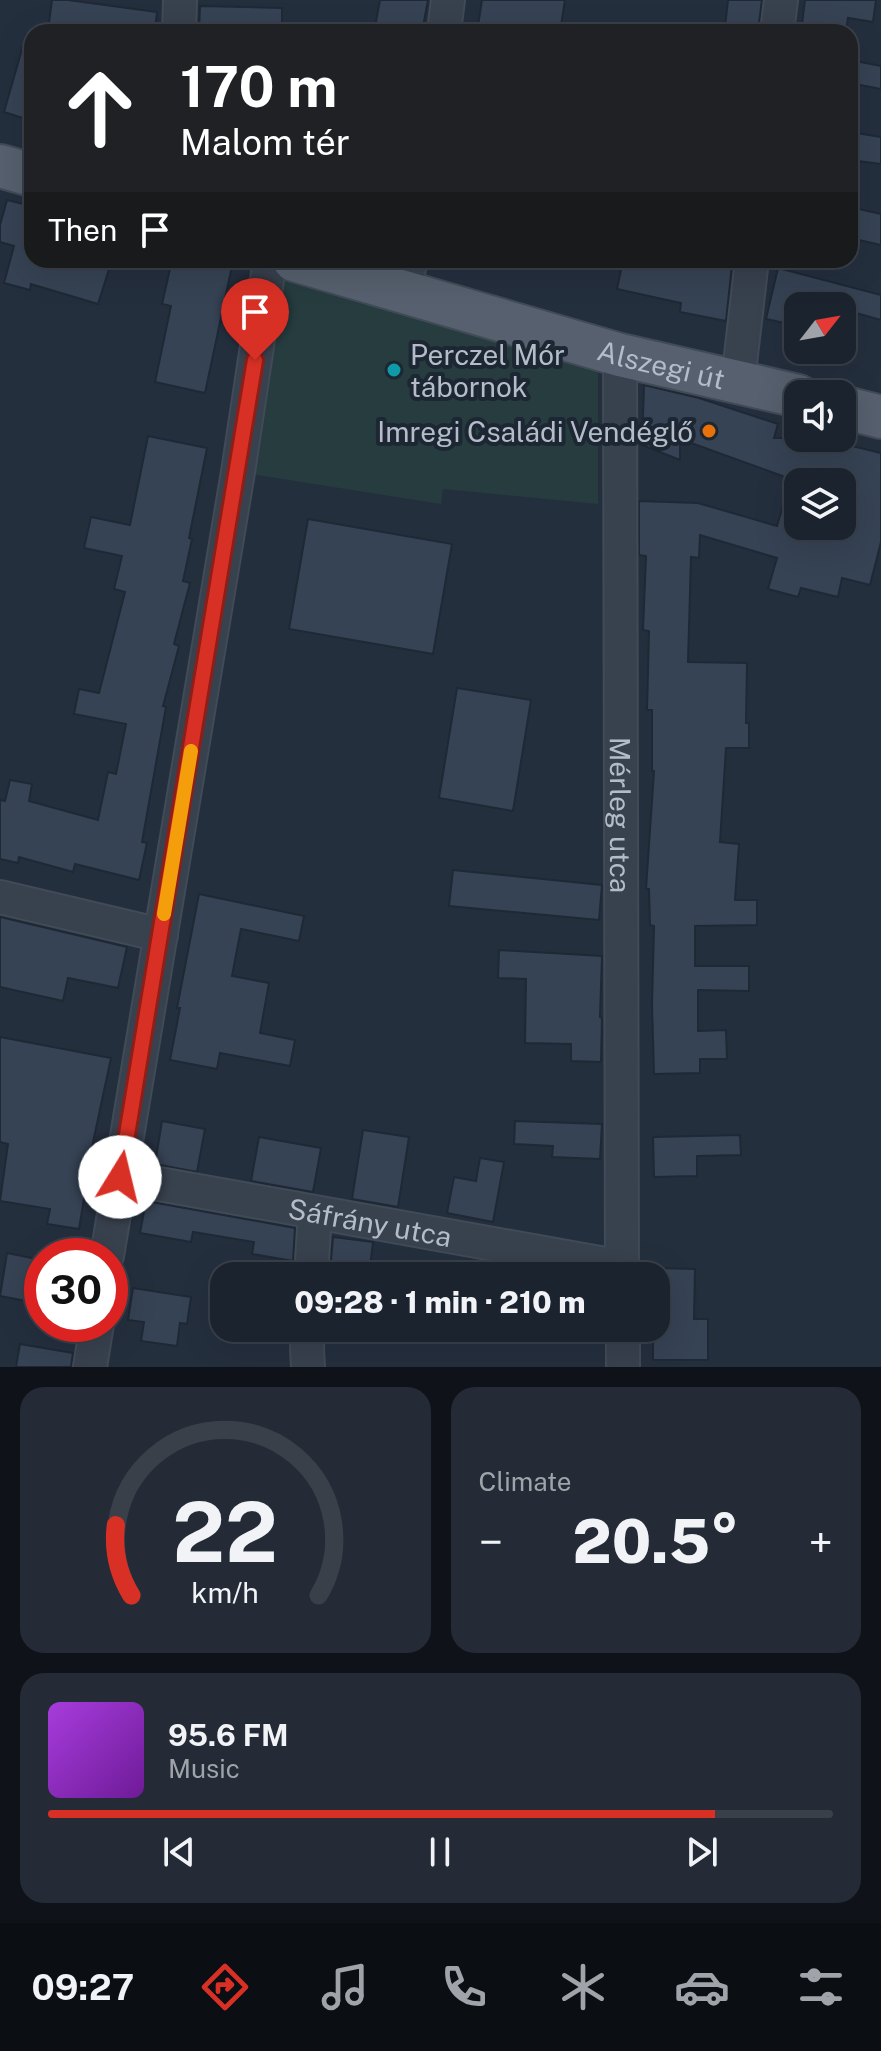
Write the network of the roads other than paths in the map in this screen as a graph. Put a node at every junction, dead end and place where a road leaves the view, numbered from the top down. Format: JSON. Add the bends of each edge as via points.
{"nodes":[{"id":1,"x":180,"y":0,"type":"edge"},
{"id":2,"x":448,"y":0,"type":"edge"},
{"id":3,"x":781,"y":0,"type":"edge"},
{"id":4,"x":179,"y":24,"type":"edge"},
{"id":5,"x":445,"y":24,"type":"edge"},
{"id":6,"x":778,"y":24,"type":"edge"},
{"id":7,"x":0,"y":166,"type":"edge"},
{"id":8,"x":24,"y":173,"type":"edge"},
{"id":9,"x":269,"y":268,"type":"edge"},
{"id":10,"x":351,"y":268,"type":"edge"},
{"id":11,"x":751,"y":268,"type":"edge"},
{"id":12,"x":408,"y":276,"type":"edge"},
{"id":13,"x":620,"y":355,"type":"junction"},
{"id":14,"x":738,"y":381,"type":"junction"},
{"id":15,"x":784,"y":392,"type":"edge"},
{"id":16,"x":856,"y":411,"type":"edge"},
{"id":17,"x":881,"y":417,"type":"edge"},
{"id":18,"x":0,"y":897,"type":"edge"},
{"id":19,"x":161,"y":935,"type":"junction"},
{"id":20,"x":120,"y":1177,"type":"junction"},
{"id":21,"x":315,"y":1213,"type":"junction"},
{"id":22,"x":110,"y":1238,"type":"edge"},
{"id":23,"x":312,"y":1262,"type":"edge"},
{"id":24,"x":570,"y":1262,"type":"edge"},
{"id":25,"x":622,"y":1262,"type":"edge"},
{"id":26,"x":94,"y":1342,"type":"edge"},
{"id":27,"x":307,"y":1342,"type":"edge"},
{"id":28,"x":623,"y":1342,"type":"edge"},
{"id":29,"x":90,"y":1367,"type":"edge"},
{"id":30,"x":308,"y":1367,"type":"edge"},
{"id":31,"x":623,"y":1367,"type":"edge"}],
"edges":[{"from":1,"to":4,"type":"street"},
{"from":2,"to":5,"type":"street"},
{"from":3,"to":6,"type":"street"},
{"from":7,"to":8,"type":"main road"},
{"from":9,"to":19,"type":"street"},
{"from":10,"to":12,"type":"main road","name":"Alszegi út"},
{"from":11,"to":14,"type":"street"},
{"from":12,"to":13,"type":"main road","name":"Alszegi út"},
{"from":13,"to":14,"type":"main road","name":"Alszegi út"},
{"from":13,"to":25,"type":"street","name":"Mérleg utca"},
{"from":14,"to":15,"type":"main road","name":"Alszegi út"},
{"from":16,"to":17,"type":"main road"},
{"from":18,"to":19,"type":"street"},
{"from":19,"to":20,"type":"street"},
{"from":20,"to":21,"type":"street","name":"Sáfrány utca"},
{"from":20,"to":22,"type":"street"},
{"from":21,"to":23,"type":"street"},
{"from":21,"to":24,"type":"street","name":"Sáfrány utca"},
{"from":26,"to":29,"type":"street"},
{"from":27,"to":30,"type":"street"},
{"from":28,"to":31,"type":"street"}]}
